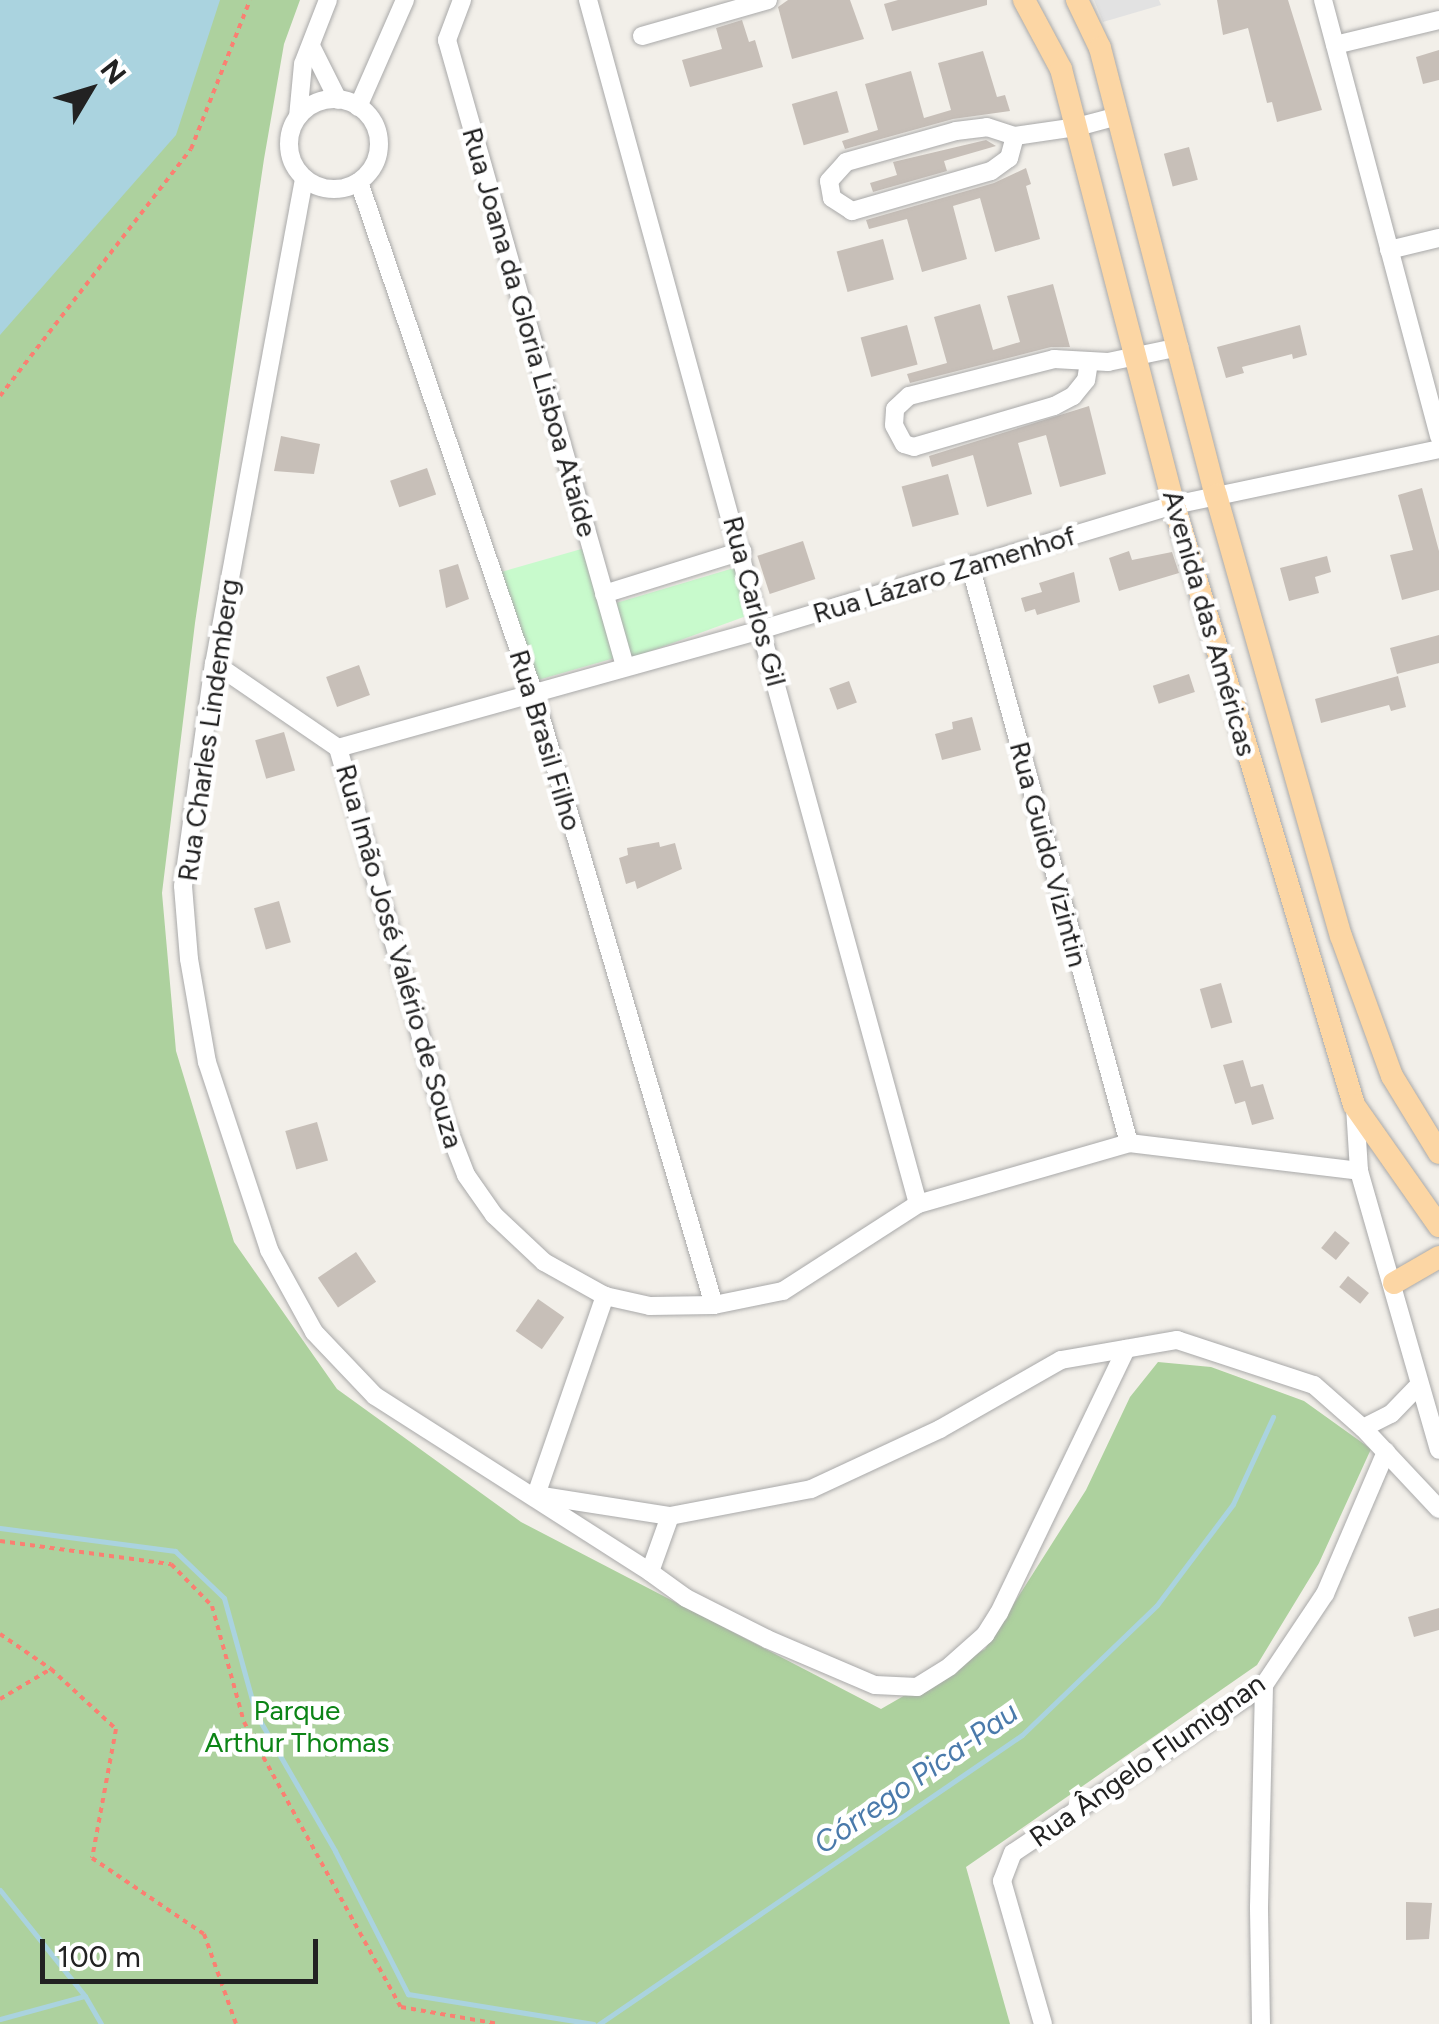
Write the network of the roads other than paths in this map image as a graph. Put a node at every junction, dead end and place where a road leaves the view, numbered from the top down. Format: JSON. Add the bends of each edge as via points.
{"nodes":[{"id":1,"x":328,"y":0,"type":"edge"},
{"id":2,"x":405,"y":0,"type":"edge"},
{"id":3,"x":462,"y":0,"type":"edge"},
{"id":4,"x":588,"y":0,"type":"edge"},
{"id":5,"x":768,"y":0,"type":"edge"},
{"id":6,"x":1024,"y":0,"type":"edge"},
{"id":7,"x":1078,"y":0,"type":"edge"},
{"id":8,"x":1323,"y":0,"type":"edge"},
{"id":9,"x":1439,"y":20,"type":"edge"},
{"id":10,"x":642,"y":36,"type":"dead end"},
{"id":11,"x":1335,"y":45,"type":"junction"},
{"id":12,"x":311,"y":46,"type":"junction"},
{"id":13,"x":338,"y":100,"type":"junction"},
{"id":14,"x":358,"y":107,"type":"junction"},
{"id":15,"x":298,"y":116,"type":"junction"},
{"id":16,"x":1118,"y":116,"type":"junction"},
{"id":17,"x":1077,"y":127,"type":"junction"},
{"id":18,"x":1015,"y":136,"type":"junction"},
{"id":19,"x":304,"y":179,"type":"junction"},
{"id":20,"x":359,"y":182,"type":"junction"},
{"id":21,"x":1439,"y":238,"type":"edge"},
{"id":22,"x":1389,"y":250,"type":"junction"},
{"id":23,"x":1178,"y":347,"type":"junction"},
{"id":24,"x":1137,"y":358,"type":"junction"},
{"id":25,"x":1088,"y":362,"type":"junction"},
{"id":26,"x":1439,"y":438,"type":"edge"},
{"id":27,"x":1439,"y":449,"type":"edge"},
{"id":28,"x":1216,"y":495,"type":"junction"},
{"id":29,"x":1174,"y":505,"type":"junction"},
{"id":30,"x":742,"y":551,"type":"junction"},
{"id":31,"x":970,"y":565,"type":"junction"},
{"id":32,"x":604,"y":594,"type":"junction"},
{"id":33,"x":764,"y":629,"type":"junction"},
{"id":34,"x":214,"y":663,"type":"junction"},
{"id":35,"x":624,"y":666,"type":"junction"},
{"id":36,"x":533,"y":690,"type":"junction"},
{"id":37,"x":338,"y":748,"type":"junction"},
{"id":38,"x":1354,"y":1106,"type":"junction"},
{"id":39,"x":1128,"y":1143,"type":"junction"},
{"id":40,"x":1439,"y":1153,"type":"edge"},
{"id":41,"x":1359,"y":1171,"type":"junction"},
{"id":42,"x":918,"y":1204,"type":"junction"},
{"id":43,"x":1439,"y":1226,"type":"edge"},
{"id":44,"x":1439,"y":1257,"type":"edge"},
{"id":45,"x":1394,"y":1283,"type":"junction"},
{"id":46,"x":604,"y":1296,"type":"junction"},
{"id":47,"x":714,"y":1305,"type":"junction"},
{"id":48,"x":1126,"y":1349,"type":"junction"},
{"id":49,"x":1419,"y":1385,"type":"junction"},
{"id":50,"x":1362,"y":1428,"type":"junction"},
{"id":51,"x":1439,"y":1450,"type":"edge"},
{"id":52,"x":1386,"y":1452,"type":"junction"},
{"id":53,"x":536,"y":1496,"type":"junction"},
{"id":54,"x":1439,"y":1509,"type":"edge"},
{"id":55,"x":670,"y":1516,"type":"junction"},
{"id":56,"x":650,"y":1572,"type":"junction"},
{"id":57,"x":1264,"y":1686,"type":"junction"},
{"id":58,"x":1043,"y":2024,"type":"edge"},
{"id":59,"x":1261,"y":2024,"type":"edge"}],
"edges":[{"from":1,"to":12,"type":"street"},
{"from":2,"to":14,"type":"street"},
{"from":3,"to":32,"type":"street","name":"Rua Joana da Gloria Lisboa Ataíde","via":[[447,40]]},
{"from":4,"to":30,"type":"street","name":"Rua Carlos Gil"},
{"from":5,"to":10,"type":"street"},
{"from":6,"to":17,"type":"main road","name":"Avenida das Américas","via":[[1061,69]]},
{"from":7,"to":16,"type":"main road","name":"Avenida das Américas","via":[[1100,48]]},
{"from":8,"to":11,"type":"street"},
{"from":9,"to":11,"type":"street"},
{"from":11,"to":22,"type":"street"},
{"from":12,"to":13,"type":"street"},
{"from":12,"to":15,"type":"street"},
{"from":13,"to":14,"type":"street"},
{"from":13,"to":15,"type":"street","via":[[321,101]]},
{"from":14,"to":20,"type":"street","via":[[372,122],[379,148]]},
{"from":15,"to":19,"type":"street","via":[[290,156]]},
{"from":16,"to":17,"type":"street"},
{"from":16,"to":23,"type":"main road","name":"Avenida das Américas"},
{"from":17,"to":18,"type":"street"},
{"from":17,"to":24,"type":"main road","name":"Avenida das Américas"},
{"from":18,"to":18,"type":"street","via":[[1008,158],[991,171],[852,211],[832,198],[829,181],[846,162],[987,126]]},
{"from":19,"to":20,"type":"street","via":[[331,190]]},
{"from":19,"to":34,"type":"street","name":"Rua Charles Lindemberg"},
{"from":20,"to":36,"type":"street","name":"Rua Brasil Filho"},
{"from":21,"to":22,"type":"street"},
{"from":22,"to":26,"type":"street"},
{"from":23,"to":24,"type":"street"},
{"from":23,"to":28,"type":"main road","name":"Avenida das Américas"},
{"from":24,"to":25,"type":"street"},
{"from":24,"to":29,"type":"main road","name":"Avenida das Américas"},
{"from":25,"to":25,"type":"street","via":[[1086,380],[1054,406],[914,447],[904,444],[894,425],[895,409],[910,396],[1054,359]]},
{"from":27,"to":28,"type":"street","name":"Rua Lázaro Zamenhof"},
{"from":28,"to":29,"type":"street","name":"Rua Lázaro Zamenhof"},
{"from":28,"to":40,"type":"main road","name":"Avenida das Américas","via":[[1341,936],[1392,1076]]},
{"from":29,"to":31,"type":"street","name":"Rua Lázaro Zamenhof"},
{"from":29,"to":38,"type":"main road","name":"Avenida das Américas"},
{"from":30,"to":32,"type":"street"},
{"from":30,"to":33,"type":"street","name":"Rua Carlos Gil"},
{"from":31,"to":33,"type":"street","name":"Rua Lázaro Zamenhof"},
{"from":31,"to":39,"type":"street","name":"Rua Guido Vizintin"},
{"from":32,"to":35,"type":"street","name":"Rua Joana da Gloria Lisboa Ataíde"},
{"from":33,"to":35,"type":"street","name":"Rua Lázaro Zamenhof"},
{"from":33,"to":42,"type":"street","name":"Rua Carlos Gil"},
{"from":34,"to":37,"type":"street","name":"Rua Imão José Valério de Souza"},
{"from":34,"to":53,"type":"street","name":"Rua Charles Lindemberg","via":[[184,886],[189,959],[207,1062],[269,1250],[314,1332],[375,1396]]},
{"from":35,"to":36,"type":"street","name":"Rua Lázaro Zamenhof"},
{"from":36,"to":37,"type":"street","name":"Rua Lázaro Zamenhof"},
{"from":36,"to":47,"type":"street","name":"Rua Brasil Filho"},
{"from":37,"to":46,"type":"street","name":"Rua Imão José Valério de Souza","via":[[466,1175],[494,1216],[544,1262]]},
{"from":38,"to":41,"type":"street"},
{"from":38,"to":43,"type":"main road","name":"Avenida das Américas"},
{"from":39,"to":41,"type":"street","name":"Rua Imão José Valério de Souza"},
{"from":39,"to":42,"type":"street","name":"Rua Imão José Valério de Souza"},
{"from":41,"to":45,"type":"street"},
{"from":42,"to":47,"type":"street","name":"Rua Imão José Valério de Souza","via":[[783,1291]]},
{"from":44,"to":45,"type":"main road"},
{"from":45,"to":49,"type":"street"},
{"from":46,"to":47,"type":"street","name":"Rua Imão José Valério de Souza","via":[[650,1306]]},
{"from":46,"to":53,"type":"street"},
{"from":48,"to":50,"type":"street","name":"Rua Charles Lindemberg","via":[[1177,1340],[1297,1379],[1314,1385]]},
{"from":48,"to":55,"type":"street","name":"Rua Charles Lindemberg","via":[[1061,1360],[940,1429],[811,1490]]},
{"from":48,"to":56,"type":"street","via":[[986,1634],[917,1686],[875,1685],[767,1639]]},
{"from":49,"to":50,"type":"street","via":[[1391,1414]]},
{"from":49,"to":51,"type":"street"},
{"from":50,"to":52,"type":"street","name":"Rua Charles Lindemberg"},
{"from":52,"to":54,"type":"street","name":"Rua Charles Lindemberg"},
{"from":52,"to":57,"type":"street","name":"Rua Ângelo Flumignan","via":[[1325,1594]]},
{"from":53,"to":55,"type":"street","name":"Rua Charles Lindemberg"},
{"from":53,"to":56,"type":"street"},
{"from":55,"to":56,"type":"street"},
{"from":57,"to":58,"type":"street","name":"Rua Ângelo Flumignan","via":[[1014,1853],[1002,1881]]},
{"from":57,"to":59,"type":"street"}]}
